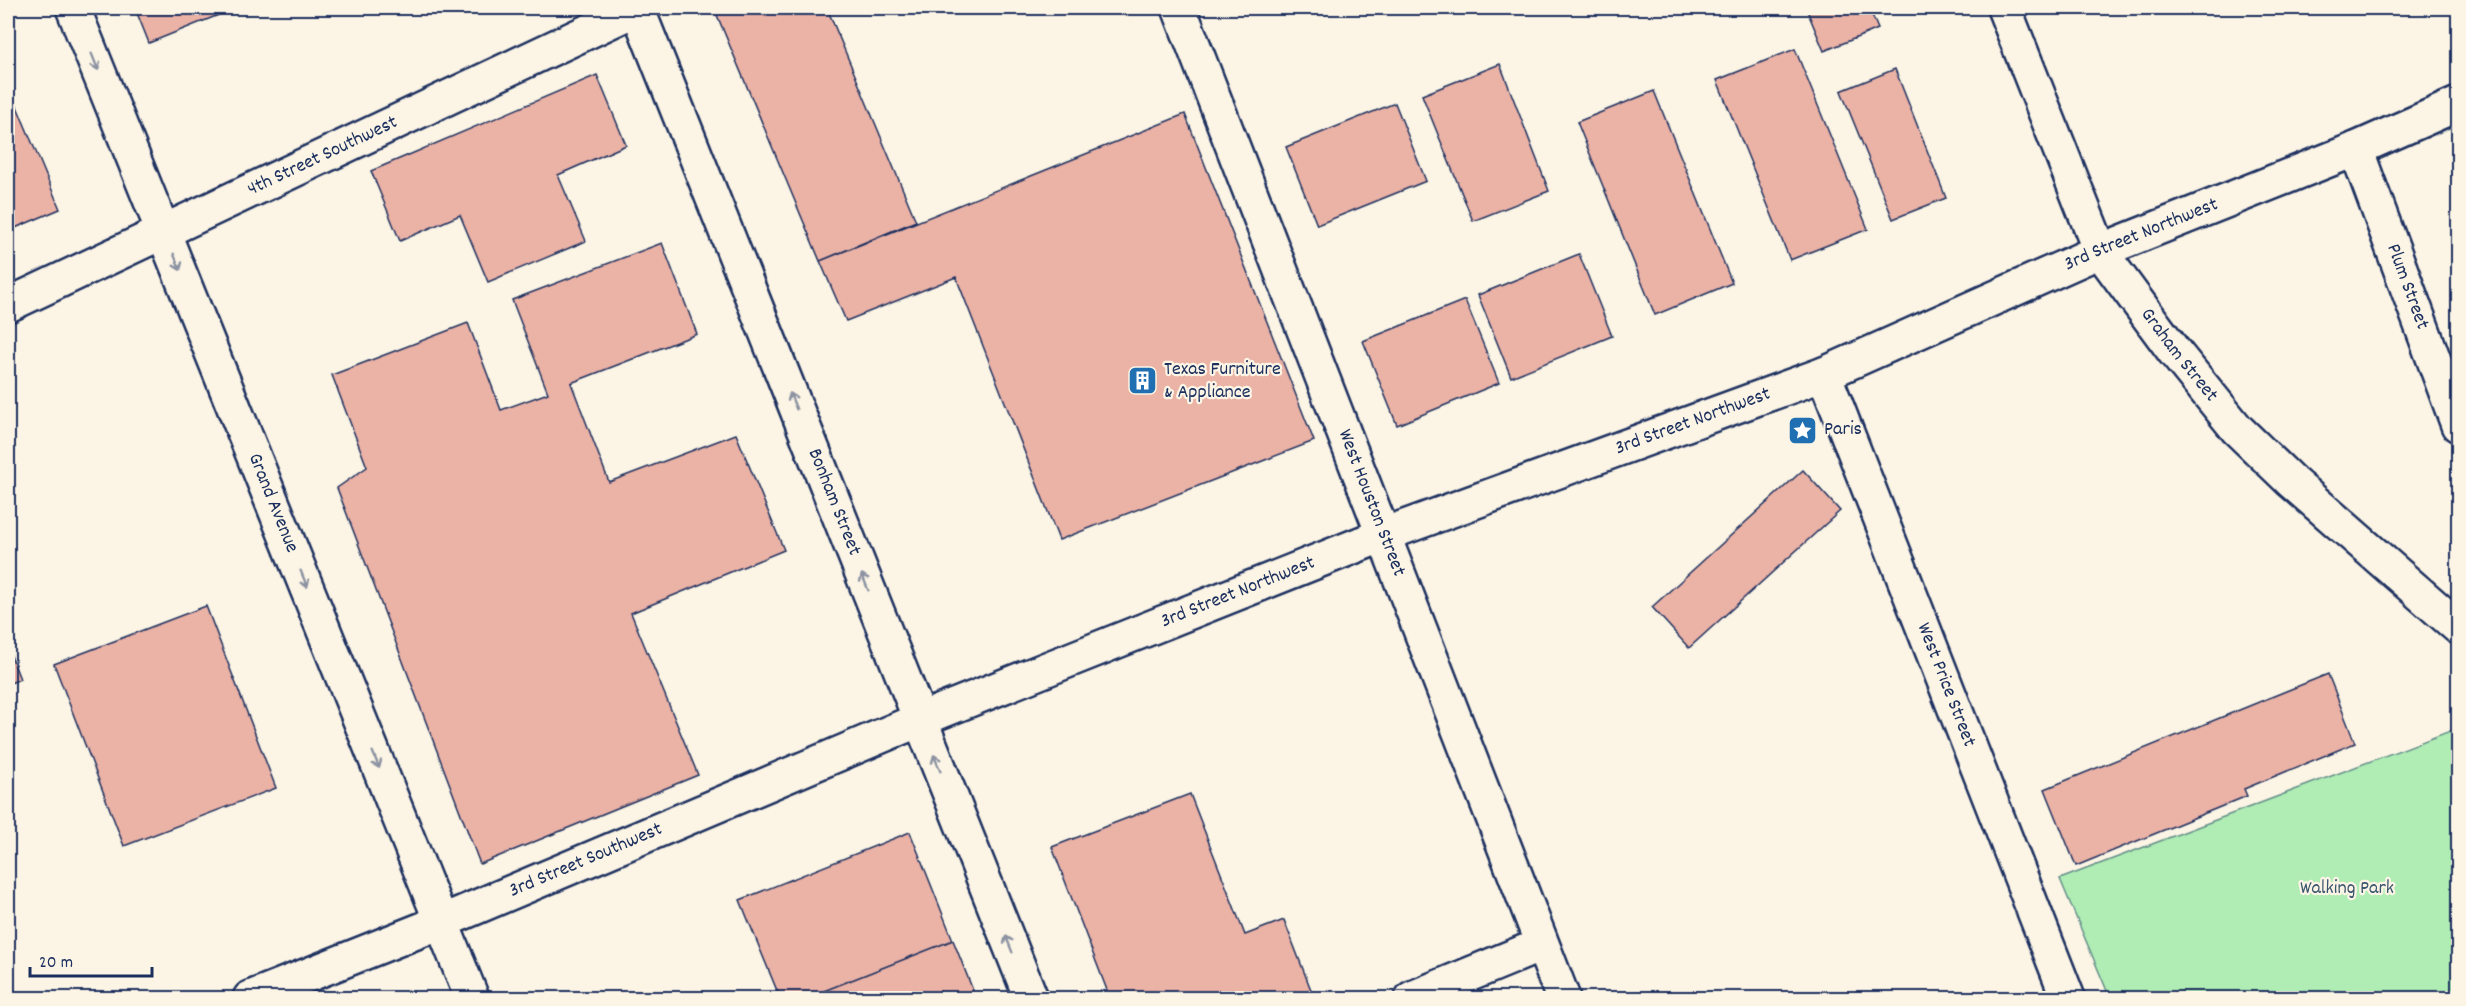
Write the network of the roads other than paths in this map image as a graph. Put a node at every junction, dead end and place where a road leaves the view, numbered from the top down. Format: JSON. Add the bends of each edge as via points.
{"nodes":[{"id":1,"x":73,"y":8,"type":"edge"},
{"id":2,"x":638,"y":8,"type":"edge"},
{"id":3,"x":1179,"y":8,"type":"edge"},
{"id":4,"x":2004,"y":8,"type":"edge"},
{"id":5,"x":2458,"y":104,"type":"edge"},
{"id":6,"x":2356,"y":149,"type":"junction"},
{"id":7,"x":165,"y":232,"type":"junction"},
{"id":8,"x":2100,"y":251,"type":"junction"},
{"id":9,"x":8,"y":305,"type":"edge"},
{"id":10,"x":1824,"y":374,"type":"junction"},
{"id":11,"x":2458,"y":425,"type":"edge"},
{"id":12,"x":1383,"y":535,"type":"junction"},
{"id":13,"x":2458,"y":627,"type":"edge"},
{"id":14,"x":919,"y":720,"type":"junction"},
{"id":15,"x":441,"y":922,"type":"junction"},
{"id":16,"x":1541,"y":945,"type":"junction"},
{"id":17,"x":250,"y":999,"type":"edge"},
{"id":18,"x":472,"y":999,"type":"edge"},
{"id":19,"x":1031,"y":999,"type":"edge"},
{"id":20,"x":1412,"y":999,"type":"edge"},
{"id":21,"x":1563,"y":999,"type":"edge"},
{"id":22,"x":2068,"y":999,"type":"edge"}],
"edges":[{"from":1,"to":7,"type":"street","name":"Grand Avenue","one_way":true},
{"from":2,"to":7,"type":"street","name":"4th Street Southwest"},
{"from":14,"to":2,"type":"street","name":"Bonham Street","one_way":true},
{"from":3,"to":12,"type":"street","name":"West Houston Street"},
{"from":4,"to":8,"type":"street","name":"Graham Street"},
{"from":5,"to":6,"type":"street","name":"3rd Street Northwest"},
{"from":6,"to":8,"type":"street","name":"3rd Street Northwest"},
{"from":6,"to":11,"type":"street","name":"Plum Street"},
{"from":7,"to":9,"type":"street","name":"4th Street Southwest"},
{"from":7,"to":15,"type":"street","name":"Grand Avenue","one_way":true},
{"from":8,"to":10,"type":"street","name":"3rd Street Northwest"},
{"from":8,"to":13,"type":"street","name":"Graham Street","via":[[2236,429]]},
{"from":10,"to":12,"type":"street","name":"3rd Street Northwest"},
{"from":10,"to":22,"type":"street","name":"West Price Street"},
{"from":12,"to":14,"type":"street","name":"3rd Street Northwest"},
{"from":12,"to":16,"type":"street","name":"West Houston Street"},
{"from":14,"to":15,"type":"street","name":"3rd Street Southwest"},
{"from":19,"to":14,"type":"street","name":"Bonham Street","one_way":true},
{"from":15,"to":17,"type":"street","name":"3rd Street Southwest"},
{"from":15,"to":18,"type":"street","name":"Grand Avenue"},
{"from":16,"to":20,"type":"street"},
{"from":16,"to":21,"type":"street","name":"West Houston Street"}]}
